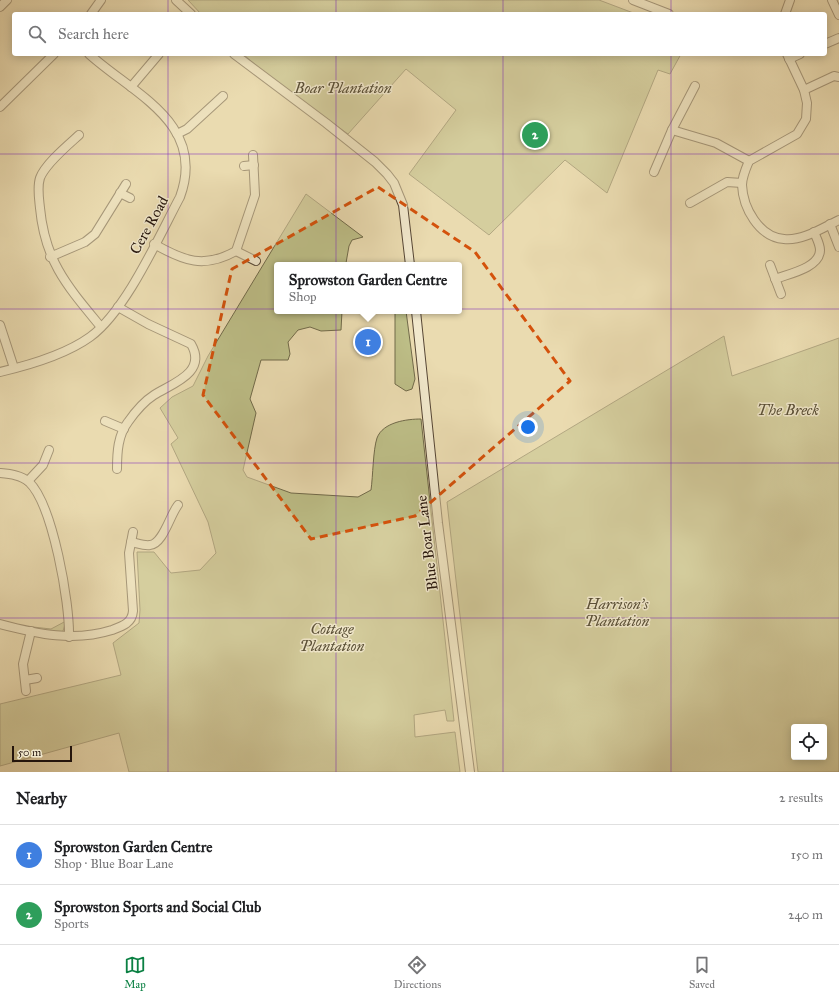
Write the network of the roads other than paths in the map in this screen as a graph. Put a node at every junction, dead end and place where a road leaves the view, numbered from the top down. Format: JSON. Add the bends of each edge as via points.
{"nodes":[{"id":1,"x":7,"y":0,"type":"edge"},
{"id":2,"x":101,"y":0,"type":"edge"},
{"id":3,"x":176,"y":0,"type":"edge"},
{"id":4,"x":633,"y":0,"type":"edge"},
{"id":5,"x":790,"y":0,"type":"edge"},
{"id":6,"x":832,"y":0,"type":"edge"},
{"id":7,"x":0,"y":8,"type":"edge"},
{"id":8,"x":92,"y":12,"type":"edge"},
{"id":9,"x":189,"y":12,"type":"edge"},
{"id":10,"x":664,"y":12,"type":"edge"},
{"id":11,"x":786,"y":12,"type":"edge"},
{"id":12,"x":839,"y":15,"type":"edge"},
{"id":13,"x":839,"y":38,"type":"edge"},
{"id":14,"x":827,"y":43,"type":"edge"},
{"id":15,"x":52,"y":56,"type":"edge"},
{"id":16,"x":91,"y":56,"type":"edge"},
{"id":17,"x":157,"y":56,"type":"edge"},
{"id":18,"x":237,"y":56,"type":"edge"},
{"id":19,"x":788,"y":56,"type":"edge"},
{"id":20,"x":839,"y":77,"type":"edge"},
{"id":21,"x":696,"y":86,"type":"dead end"},
{"id":22,"x":131,"y":87,"type":"junction"},
{"id":23,"x":804,"y":90,"type":"junction"},
{"id":24,"x":223,"y":96,"type":"dead end"},
{"id":25,"x":0,"y":107,"type":"edge"},
{"id":26,"x":672,"y":130,"type":"junction"},
{"id":27,"x":177,"y":134,"type":"junction"},
{"id":28,"x":78,"y":135,"type":"dead end"},
{"id":29,"x":254,"y":155,"type":"dead end"},
{"id":30,"x":748,"y":161,"type":"junction"},
{"id":31,"x":254,"y":165,"type":"junction"},
{"id":32,"x":244,"y":166,"type":"dead end"},
{"id":33,"x":654,"y":172,"type":"dead end"},
{"id":34,"x":742,"y":183,"type":"junction"},
{"id":35,"x":126,"y":184,"type":"dead end"},
{"id":36,"x":120,"y":193,"type":"junction"},
{"id":37,"x":130,"y":198,"type":"dead end"},
{"id":38,"x":690,"y":204,"type":"dead end"},
{"id":39,"x":839,"y":220,"type":"edge"},
{"id":40,"x":830,"y":224,"type":"junction"},
{"id":41,"x":814,"y":232,"type":"junction"},
{"id":42,"x":154,"y":244,"type":"junction"},
{"id":43,"x":839,"y":247,"type":"edge"},
{"id":44,"x":236,"y":251,"type":"junction"},
{"id":45,"x":50,"y":257,"type":"junction"},
{"id":46,"x":256,"y":261,"type":"dead end"},
{"id":47,"x":410,"y":262,"type":"edge"},
{"id":48,"x":770,"y":265,"type":"dead end"},
{"id":49,"x":775,"y":279,"type":"junction"},
{"id":50,"x":781,"y":294,"type":"dead end"},
{"id":51,"x":118,"y":307,"type":"junction"},
{"id":52,"x":416,"y":314,"type":"edge"},
{"id":53,"x":0,"y":325,"type":"edge"},
{"id":54,"x":101,"y":327,"type":"junction"},
{"id":55,"x":14,"y":368,"type":"junction"},
{"id":56,"x":0,"y":372,"type":"edge"},
{"id":57,"x":105,"y":421,"type":"dead end"},
{"id":58,"x":124,"y":429,"type":"junction"},
{"id":59,"x":49,"y":450,"type":"dead end"},
{"id":60,"x":117,"y":469,"type":"dead end"},
{"id":61,"x":0,"y":473,"type":"edge"},
{"id":62,"x":28,"y":481,"type":"junction"},
{"id":63,"x":178,"y":505,"type":"dead end"},
{"id":64,"x":133,"y":532,"type":"dead end"},
{"id":65,"x":131,"y":542,"type":"junction"},
{"id":66,"x":0,"y":624,"type":"edge"},
{"id":67,"x":31,"y":631,"type":"junction"},
{"id":68,"x":69,"y":637,"type":"junction"},
{"id":69,"x":37,"y":678,"type":"dead end"},
{"id":70,"x":25,"y":680,"type":"junction"},
{"id":71,"x":26,"y":691,"type":"dead end"},
{"id":72,"x":470,"y":772,"type":"edge"}],
"edges":[{"from":1,"to":7,"type":"street"},
{"from":2,"to":8,"type":"street"},
{"from":3,"to":9,"type":"street"},
{"from":4,"to":10,"type":"street"},
{"from":5,"to":11,"type":"street"},
{"from":6,"to":12,"type":"street"},
{"from":13,"to":14,"type":"street"},
{"from":15,"to":25,"type":"street"},
{"from":16,"to":22,"type":"street","name":"Cere Road"},
{"from":17,"to":22,"type":"street"},
{"from":18,"to":47,"type":"street","via":[[326,123],[387,174],[394,183],[403,205]]},
{"from":19,"to":23,"type":"street"},
{"from":20,"to":23,"type":"street","via":[[834,76]]},
{"from":21,"to":26,"type":"street"},
{"from":22,"to":27,"type":"street","name":"Cere Road","via":[[154,104]]},
{"from":23,"to":30,"type":"street","via":[[807,104],[806,119],[797,134]]},
{"from":24,"to":27,"type":"street","via":[[187,129]]},
{"from":26,"to":30,"type":"street","via":[[716,143]]},
{"from":26,"to":33,"type":"street"},
{"from":27,"to":42,"type":"street","name":"Cere Road","via":[[183,147],[186,174],[184,186]]},
{"from":28,"to":45,"type":"street","via":[[44,169],[40,177],[38,187],[41,216]]},
{"from":29,"to":31,"type":"street"},
{"from":30,"to":34,"type":"street"},
{"from":31,"to":32,"type":"street"},
{"from":31,"to":44,"type":"street","via":[[255,195]]},
{"from":34,"to":38,"type":"street","via":[[727,182]]},
{"from":34,"to":41,"type":"street","via":[[750,214],[762,230],[771,236],[784,239],[802,237]]},
{"from":35,"to":36,"type":"street"},
{"from":36,"to":37,"type":"street"},
{"from":36,"to":45,"type":"street","via":[[95,234],[85,242]]},
{"from":39,"to":40,"type":"street"},
{"from":40,"to":41,"type":"street"},
{"from":40,"to":43,"type":"street"},
{"from":41,"to":49,"type":"street","via":[[820,247],[818,257],[809,265]]},
{"from":42,"to":44,"type":"street","via":[[176,257],[189,261],[215,260]]},
{"from":42,"to":51,"type":"street","name":"Cere Road"},
{"from":44,"to":46,"type":"street"},
{"from":45,"to":54,"type":"street","via":[[64,281]]},
{"from":48,"to":49,"type":"street"},
{"from":49,"to":50,"type":"street"},
{"from":51,"to":54,"type":"street","name":"Cere Road"},
{"from":51,"to":58,"type":"street","via":[[191,344],[195,350],[194,364],[182,381],[145,402]]},
{"from":52,"to":72,"type":"street","name":"Blue Boar Lane","via":[[438,523]]},
{"from":53,"to":55,"type":"street"},
{"from":54,"to":55,"type":"street","name":"Cere Road","via":[[90,337],[66,350]]},
{"from":55,"to":56,"type":"street","name":"Cere Road"},
{"from":57,"to":58,"type":"street"},
{"from":58,"to":60,"type":"street","via":[[117,450]]},
{"from":59,"to":62,"type":"street","via":[[43,466]]},
{"from":61,"to":62,"type":"street","via":[[17,475]]},
{"from":62,"to":68,"type":"street","via":[[36,492],[54,535],[69,614]]},
{"from":63,"to":65,"type":"street","via":[[158,541],[149,545]]},
{"from":64,"to":65,"type":"street"},
{"from":65,"to":68,"type":"street","via":[[129,553],[133,611],[130,620],[126,625],[104,633]]},
{"from":66,"to":67,"type":"street"},
{"from":67,"to":68,"type":"street"},
{"from":67,"to":70,"type":"street","via":[[23,660]]},
{"from":69,"to":70,"type":"street"},
{"from":70,"to":71,"type":"street"}]}
